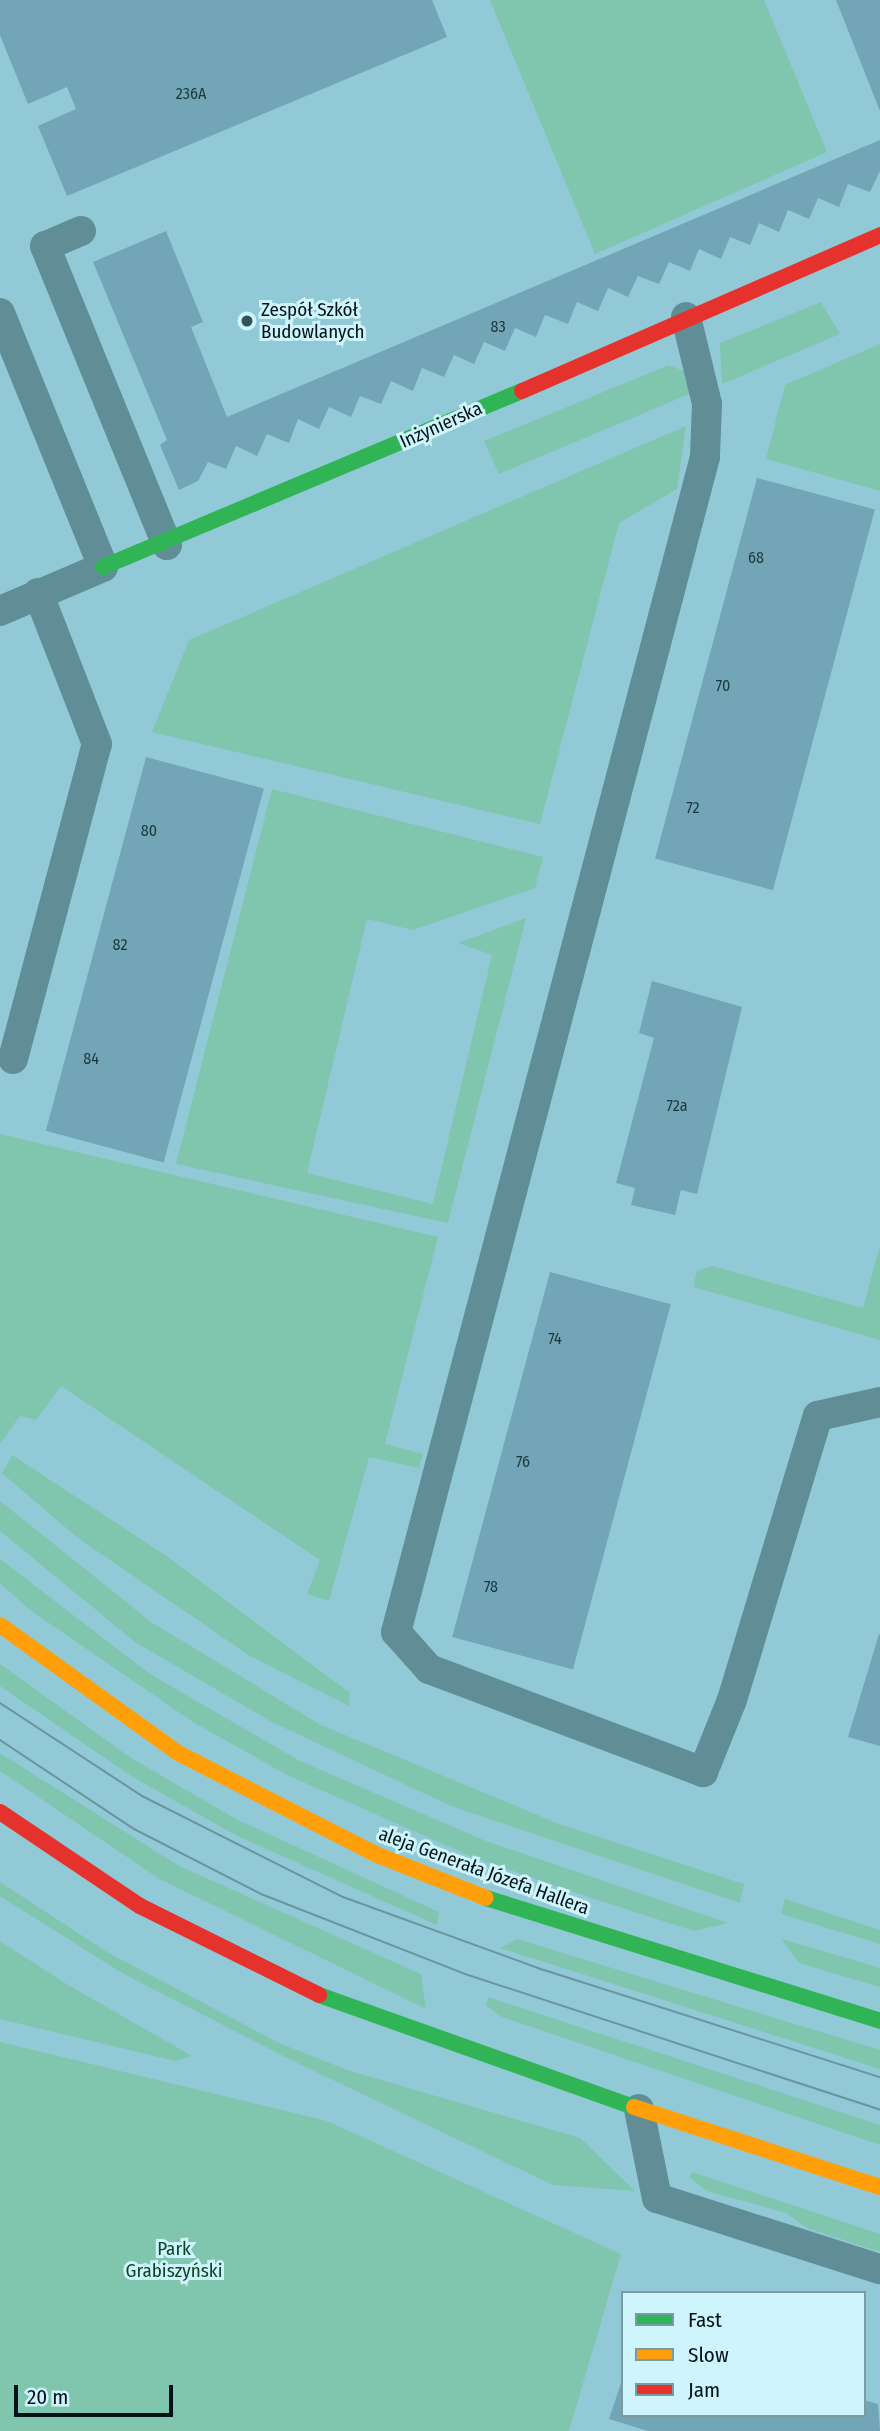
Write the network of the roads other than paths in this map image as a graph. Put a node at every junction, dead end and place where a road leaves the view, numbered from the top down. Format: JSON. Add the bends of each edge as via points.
{"nodes":[{"id":1,"x":81,"y":231,"type":"dead end"},
{"id":2,"x":880,"y":235,"type":"edge"},
{"id":3,"x":0,"y":313,"type":"edge"},
{"id":4,"x":686,"y":317,"type":"junction"},
{"id":5,"x":167,"y":545,"type":"junction"},
{"id":6,"x":103,"y":567,"type":"junction"},
{"id":7,"x":38,"y":593,"type":"junction"},
{"id":8,"x":0,"y":611,"type":"edge"},
{"id":9,"x":13,"y":1059,"type":"dead end"},
{"id":10,"x":880,"y":1402,"type":"edge"},
{"id":11,"x":0,"y":1625,"type":"edge"},
{"id":12,"x":0,"y":1812,"type":"edge"},
{"id":13,"x":18,"y":1827,"type":"junction"},
{"id":14,"x":0,"y":1829,"type":"edge"},
{"id":15,"x":880,"y":2021,"type":"edge"},
{"id":16,"x":639,"y":2109,"type":"junction"},
{"id":17,"x":880,"y":2187,"type":"edge"},
{"id":18,"x":880,"y":2269,"type":"edge"}],
"edges":[{"from":1,"to":5,"type":"lane","via":[[45,246]]},
{"from":2,"to":4,"type":"main road","name":"Inżynierska"},
{"from":3,"to":6,"type":"lane"},
{"from":4,"to":5,"type":"main road","name":"Inżynierska"},
{"from":4,"to":10,"type":"lane","via":[[705,394],[705,457],[396,1632],[429,1669],[703,1772],[732,1700],[818,1416]]},
{"from":5,"to":6,"type":"main road","name":"Inżynierska"},
{"from":6,"to":7,"type":"lane","name":"Inżynierska"},
{"from":7,"to":8,"type":"lane","name":"Inżynierska"},
{"from":7,"to":9,"type":"lane","via":[[97,744]]},
{"from":11,"to":15,"type":"main road","name":"aleja Generała Józefa Hallera","via":[[178,1753],[376,1854],[513,1907]]},
{"from":12,"to":13,"type":"main road"},
{"from":13,"to":14,"type":"main road"},
{"from":13,"to":16,"type":"main road","via":[[140,1906],[292,1985]]},
{"from":16,"to":17,"type":"main road"},
{"from":16,"to":18,"type":"lane","via":[[657,2198]]}]}
